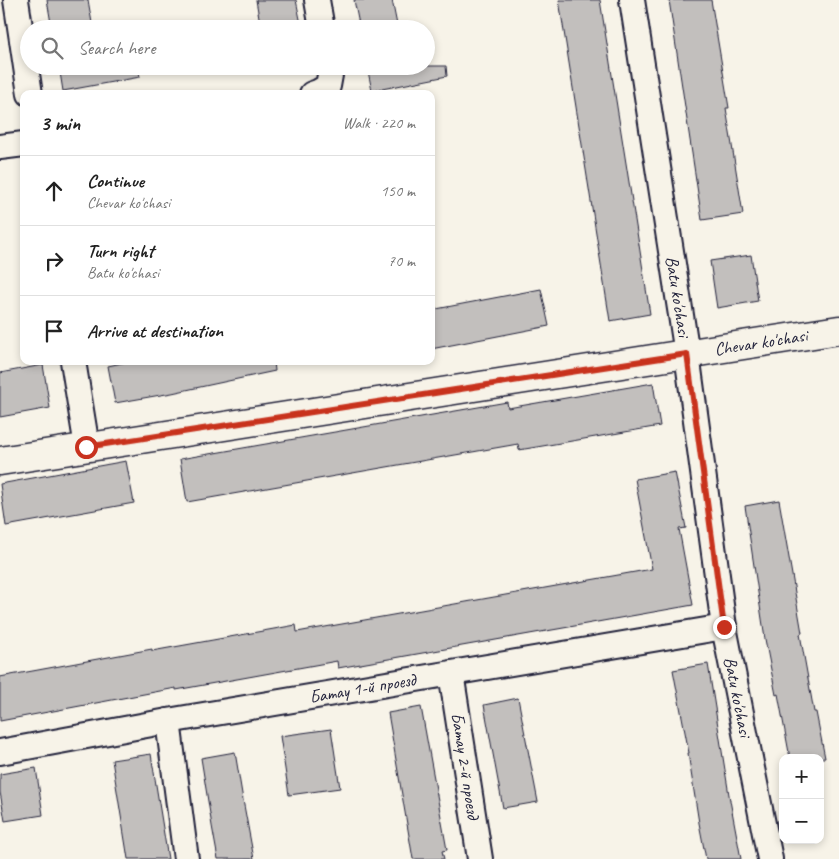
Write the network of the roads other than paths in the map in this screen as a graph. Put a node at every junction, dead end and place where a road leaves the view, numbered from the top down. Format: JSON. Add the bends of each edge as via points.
{"nodes":[{"id":1,"x":16,"y":0,"type":"edge"},
{"id":2,"x":317,"y":0,"type":"edge"},
{"id":3,"x":632,"y":0,"type":"edge"},
{"id":4,"x":320,"y":20,"type":"edge"},
{"id":5,"x":20,"y":27,"type":"edge"},
{"id":6,"x":27,"y":75,"type":"edge"},
{"id":7,"x":329,"y":75,"type":"edge"},
{"id":8,"x":29,"y":90,"type":"edge"},
{"id":9,"x":321,"y":90,"type":"edge"},
{"id":10,"x":20,"y":144,"type":"edge"},
{"id":11,"x":0,"y":147,"type":"edge"},
{"id":12,"x":839,"y":330,"type":"edge"},
{"id":13,"x":687,"y":354,"type":"junction"},
{"id":14,"x":74,"y":365,"type":"edge"},
{"id":15,"x":86,"y":447,"type":"junction"},
{"id":16,"x":0,"y":461,"type":"edge"},
{"id":17,"x":724,"y":627,"type":"junction"},
{"id":18,"x":450,"y":673,"type":"junction"},
{"id":19,"x":168,"y":721,"type":"junction"},
{"id":20,"x":0,"y":752,"type":"edge"},
{"id":21,"x":186,"y":859,"type":"edge"},
{"id":22,"x":480,"y":859,"type":"edge"},
{"id":23,"x":770,"y":859,"type":"edge"}],
"edges":[{"from":1,"to":5,"type":"street"},
{"from":2,"to":4,"type":"street"},
{"from":3,"to":13,"type":"street","name":"Batu ko'chasi"},
{"from":6,"to":8,"type":"street"},
{"from":7,"to":9,"type":"street","via":[[328,86]]},
{"from":10,"to":11,"type":"street"},
{"from":12,"to":13,"type":"street","name":"Chevar ko'chasi"},
{"from":13,"to":15,"type":"street","name":"Chevar ko'chasi"},
{"from":13,"to":17,"type":"street","name":"Batu ko'chasi"},
{"from":14,"to":15,"type":"street"},
{"from":15,"to":16,"type":"street","name":"Chevar ko'chasi"},
{"from":17,"to":18,"type":"street","name":"Батау 1-й проезд"},
{"from":17,"to":23,"type":"street","name":"Batu ko'chasi"},
{"from":18,"to":19,"type":"street","name":"Батау 1-й проезд"},
{"from":18,"to":22,"type":"street","name":"Батау 2-й проезд"},
{"from":19,"to":20,"type":"street","name":"Батау 1-й проезд"},
{"from":19,"to":21,"type":"street"}]}
